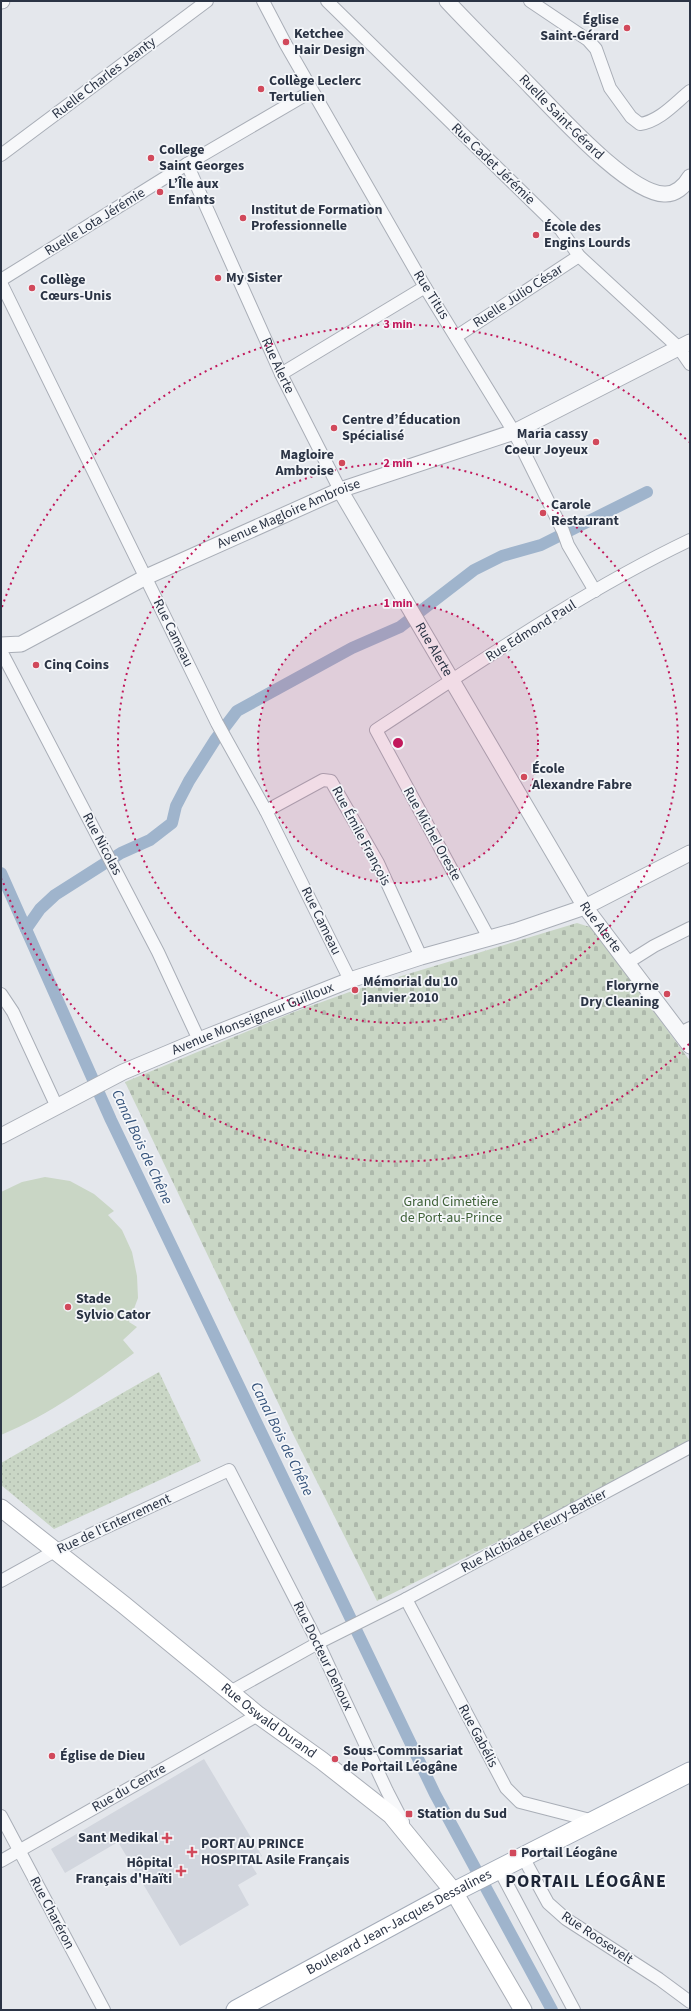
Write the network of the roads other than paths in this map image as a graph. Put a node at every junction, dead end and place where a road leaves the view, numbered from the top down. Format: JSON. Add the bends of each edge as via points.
{"nodes":[{"id":1,"x":207,"y":1,"type":"edge"},
{"id":2,"x":263,"y":1,"type":"edge"},
{"id":3,"x":327,"y":1,"type":"edge"},
{"id":4,"x":447,"y":1,"type":"edge"},
{"id":5,"x":530,"y":1,"type":"edge"},
{"id":6,"x":312,"y":91,"type":"junction"},
{"id":7,"x":690,"y":91,"type":"edge"},
{"id":8,"x":1,"y":155,"type":"edge"},
{"id":9,"x":187,"y":164,"type":"junction"},
{"id":10,"x":690,"y":177,"type":"edge"},
{"id":11,"x":579,"y":256,"type":"junction"},
{"id":12,"x":1,"y":280,"type":"edge"},
{"id":13,"x":1,"y":283,"type":"edge"},
{"id":14,"x":425,"y":288,"type":"junction"},
{"id":15,"x":457,"y":336,"type":"junction"},
{"id":16,"x":684,"y":345,"type":"edge"},
{"id":17,"x":690,"y":364,"type":"edge"},
{"id":18,"x":281,"y":374,"type":"junction"},
{"id":19,"x":514,"y":432,"type":"junction"},
{"id":20,"x":340,"y":490,"type":"junction"},
{"id":21,"x":690,"y":540,"type":"edge"},
{"id":22,"x":146,"y":576,"type":"junction"},
{"id":23,"x":595,"y":591,"type":"junction"},
{"id":24,"x":1,"y":645,"type":"edge"},
{"id":25,"x":1,"y":651,"type":"edge"},
{"id":26,"x":452,"y":681,"type":"junction"},
{"id":27,"x":376,"y":730,"type":"joint"},
{"id":28,"x":266,"y":811,"type":"junction"},
{"id":29,"x":690,"y":853,"type":"edge"},
{"id":30,"x":585,"y":907,"type":"junction"},
{"id":31,"x":690,"y":928,"type":"edge"},
{"id":32,"x":489,"y":938,"type":"junction"},
{"id":33,"x":421,"y":957,"type":"junction"},
{"id":34,"x":627,"y":963,"type":"junction"},
{"id":35,"x":350,"y":980,"type":"junction"},
{"id":36,"x":1,"y":994,"type":"edge"},
{"id":37,"x":685,"y":1030,"type":"edge"},
{"id":38,"x":199,"y":1040,"type":"junction"},
{"id":39,"x":690,"y":1046,"type":"edge"},
{"id":40,"x":57,"y":1107,"type":"junction"},
{"id":41,"x":1,"y":1136,"type":"edge"},
{"id":42,"x":690,"y":1447,"type":"edge"},
{"id":43,"x":229,"y":1470,"type":"joint"},
{"id":44,"x":1,"y":1508,"type":"edge"},
{"id":45,"x":55,"y":1551,"type":"junction"},
{"id":46,"x":1,"y":1581,"type":"edge"},
{"id":47,"x":406,"y":1599,"type":"junction"},
{"id":48,"x":318,"y":1643,"type":"junction"},
{"id":49,"x":230,"y":1692,"type":"junction"},
{"id":50,"x":258,"y":1715,"type":"junction"},
{"id":51,"x":690,"y":1772,"type":"edge"},
{"id":52,"x":1,"y":1816,"type":"edge"},
{"id":53,"x":594,"y":1821,"type":"junction"},
{"id":54,"x":415,"y":1844,"type":"junction"},
{"id":55,"x":19,"y":1851,"type":"junction"},
{"id":56,"x":523,"y":1857,"type":"junction"},
{"id":57,"x":1,"y":1861,"type":"edge"},
{"id":58,"x":498,"y":1870,"type":"junction"},
{"id":59,"x":459,"y":1889,"type":"junction"},
{"id":60,"x":690,"y":2002,"type":"edge"},
{"id":61,"x":104,"y":2010,"type":"edge"},
{"id":62,"x":236,"y":2010,"type":"edge"},
{"id":63,"x":523,"y":2010,"type":"edge"},
{"id":64,"x":574,"y":2010,"type":"edge"}],
"edges":[{"from":1,"to":8,"type":"street","name":"Ruelle Charles Jeanty"},
{"from":2,"to":6,"type":"street","name":"Rue Titus"},
{"from":3,"to":11,"type":"street","name":"Rue Cadet Jérémie","via":[[561,230]]},
{"from":4,"to":10,"type":"street","name":"Ruelle Saint-Gérard","via":[[564,122],[610,164],[638,184],[664,195],[677,191]]},
{"from":5,"to":7,"type":"street","via":[[588,40],[596,49],[610,88],[631,117],[640,124],[656,119]]},
{"from":6,"to":9,"type":"street","name":"Ruelle Lota Jérémie"},
{"from":6,"to":14,"type":"street","name":"Rue Titus"},
{"from":9,"to":12,"type":"street","name":"Ruelle Lota Jérémie"},
{"from":9,"to":18,"type":"street","name":"Rue Alerte"},
{"from":11,"to":15,"type":"street","name":"Ruelle Julio César"},
{"from":11,"to":16,"type":"street","name":"Rue Cadet Jérémie"},
{"from":13,"to":22,"type":"street","name":"Rue Cameau"},
{"from":14,"to":15,"type":"street","name":"Rue Titus"},
{"from":14,"to":18,"type":"street"},
{"from":15,"to":19,"type":"street","name":"Rue Titus"},
{"from":16,"to":17,"type":"street","name":"Rue Cadet Jérémie"},
{"from":16,"to":19,"type":"street","name":"Avenue Magloire Ambroise"},
{"from":18,"to":20,"type":"street","name":"Rue Alerte"},
{"from":19,"to":20,"type":"street","name":"Avenue Magloire Ambroise"},
{"from":19,"to":23,"type":"street","name":"Rue Titus","via":[[568,545]]},
{"from":20,"to":22,"type":"street","name":"Avenue Magloire Ambroise"},
{"from":20,"to":26,"type":"street","name":"Rue Alerte"},
{"from":21,"to":23,"type":"street","name":"Rue Edmond Paul","via":[[646,561]]},
{"from":22,"to":24,"type":"street","name":"Avenue Magloire Ambroise","via":[[21,644]]},
{"from":22,"to":28,"type":"street","name":"Rue Cameau","via":[[217,723]]},
{"from":23,"to":26,"type":"street","name":"Rue Edmond Paul"},
{"from":25,"to":38,"type":"street","name":"Rue Nicolas","via":[[158,952]]},
{"from":26,"to":27,"type":"street","name":"Rue Edmond Paul"},
{"from":26,"to":30,"type":"street","name":"Rue Alerte"},
{"from":27,"to":32,"type":"street","name":"Rue Michel Oreste"},
{"from":28,"to":33,"type":"street","name":"Rue Émile François","via":[[324,780],[331,781],[378,863]]},
{"from":28,"to":35,"type":"street","name":"Rue Cameau"},
{"from":29,"to":30,"type":"street","name":"Avenue Monseigneur Guilloux"},
{"from":30,"to":32,"type":"street","name":"Avenue Monseigneur Guilloux"},
{"from":30,"to":34,"type":"street","name":"Rue Alerte"},
{"from":31,"to":34,"type":"street"},
{"from":32,"to":33,"type":"street","name":"Avenue Monseigneur Guilloux"},
{"from":33,"to":35,"type":"street","name":"Avenue Monseigneur Guilloux"},
{"from":34,"to":37,"type":"street","name":"Rue Alerte"},
{"from":35,"to":38,"type":"street","name":"Avenue Monseigneur Guilloux"},
{"from":36,"to":40,"type":"street","via":[[13,1012]]},
{"from":37,"to":39,"type":"street","name":"Rue Alerte"},
{"from":38,"to":40,"type":"street","name":"Avenue Monseigneur Guilloux","via":[[123,1072]]},
{"from":40,"to":41,"type":"street","name":"Avenue Monseigneur Guilloux"},
{"from":42,"to":47,"type":"street","name":"Rue Alcibiade Fleury-Battier"},
{"from":43,"to":45,"type":"street","name":"Rue de l'Enterrement"},
{"from":43,"to":48,"type":"street","name":"Rue Docteur Dehoux"},
{"from":44,"to":45,"type":"main road","name":"Rue Oswald Durand"},
{"from":45,"to":46,"type":"street","name":"Rue de l'Enterrement"},
{"from":45,"to":49,"type":"main road","name":"Rue Oswald Durand"},
{"from":47,"to":48,"type":"street","name":"Rue Alcibiade Fleury-Battier"},
{"from":47,"to":53,"type":"street","name":"Rue Gabélis","via":[[506,1788],[520,1802]]},
{"from":48,"to":49,"type":"street","name":"Rue Alcibiade Fleury-Battier"},
{"from":48,"to":54,"type":"street","name":"Rue Docteur Dehoux","via":[[387,1791]]},
{"from":49,"to":50,"type":"main road","name":"Rue Oswald Durand"},
{"from":50,"to":54,"type":"main road","name":"Rue Oswald Durand","via":[[391,1815]]},
{"from":50,"to":55,"type":"street","name":"Rue du Centre"},
{"from":51,"to":53,"type":"main road","name":"Boulevard Jean-Jacques Dessalines"},
{"from":52,"to":55,"type":"street","name":"Rue Charéron"},
{"from":53,"to":56,"type":"main road","name":"Boulevard Jean-Jacques Dessalines"},
{"from":54,"to":59,"type":"main road","name":"Rue Oswald Durand"},
{"from":55,"to":57,"type":"street","name":"Rue du Centre"},
{"from":55,"to":61,"type":"street","name":"Rue Charéron"},
{"from":56,"to":58,"type":"main road","name":"Boulevard Jean-Jacques Dessalines"},
{"from":56,"to":60,"type":"street","name":"Rue Roosevelt","via":[[548,1903],[566,1919]]},
{"from":58,"to":59,"type":"main road","name":"Boulevard Jean-Jacques Dessalines"},
{"from":58,"to":64,"type":"street"},
{"from":59,"to":62,"type":"main road","name":"Boulevard Jean-Jacques Dessalines"},
{"from":59,"to":63,"type":"main road","name":"Rue Oswald Durand"}]}
